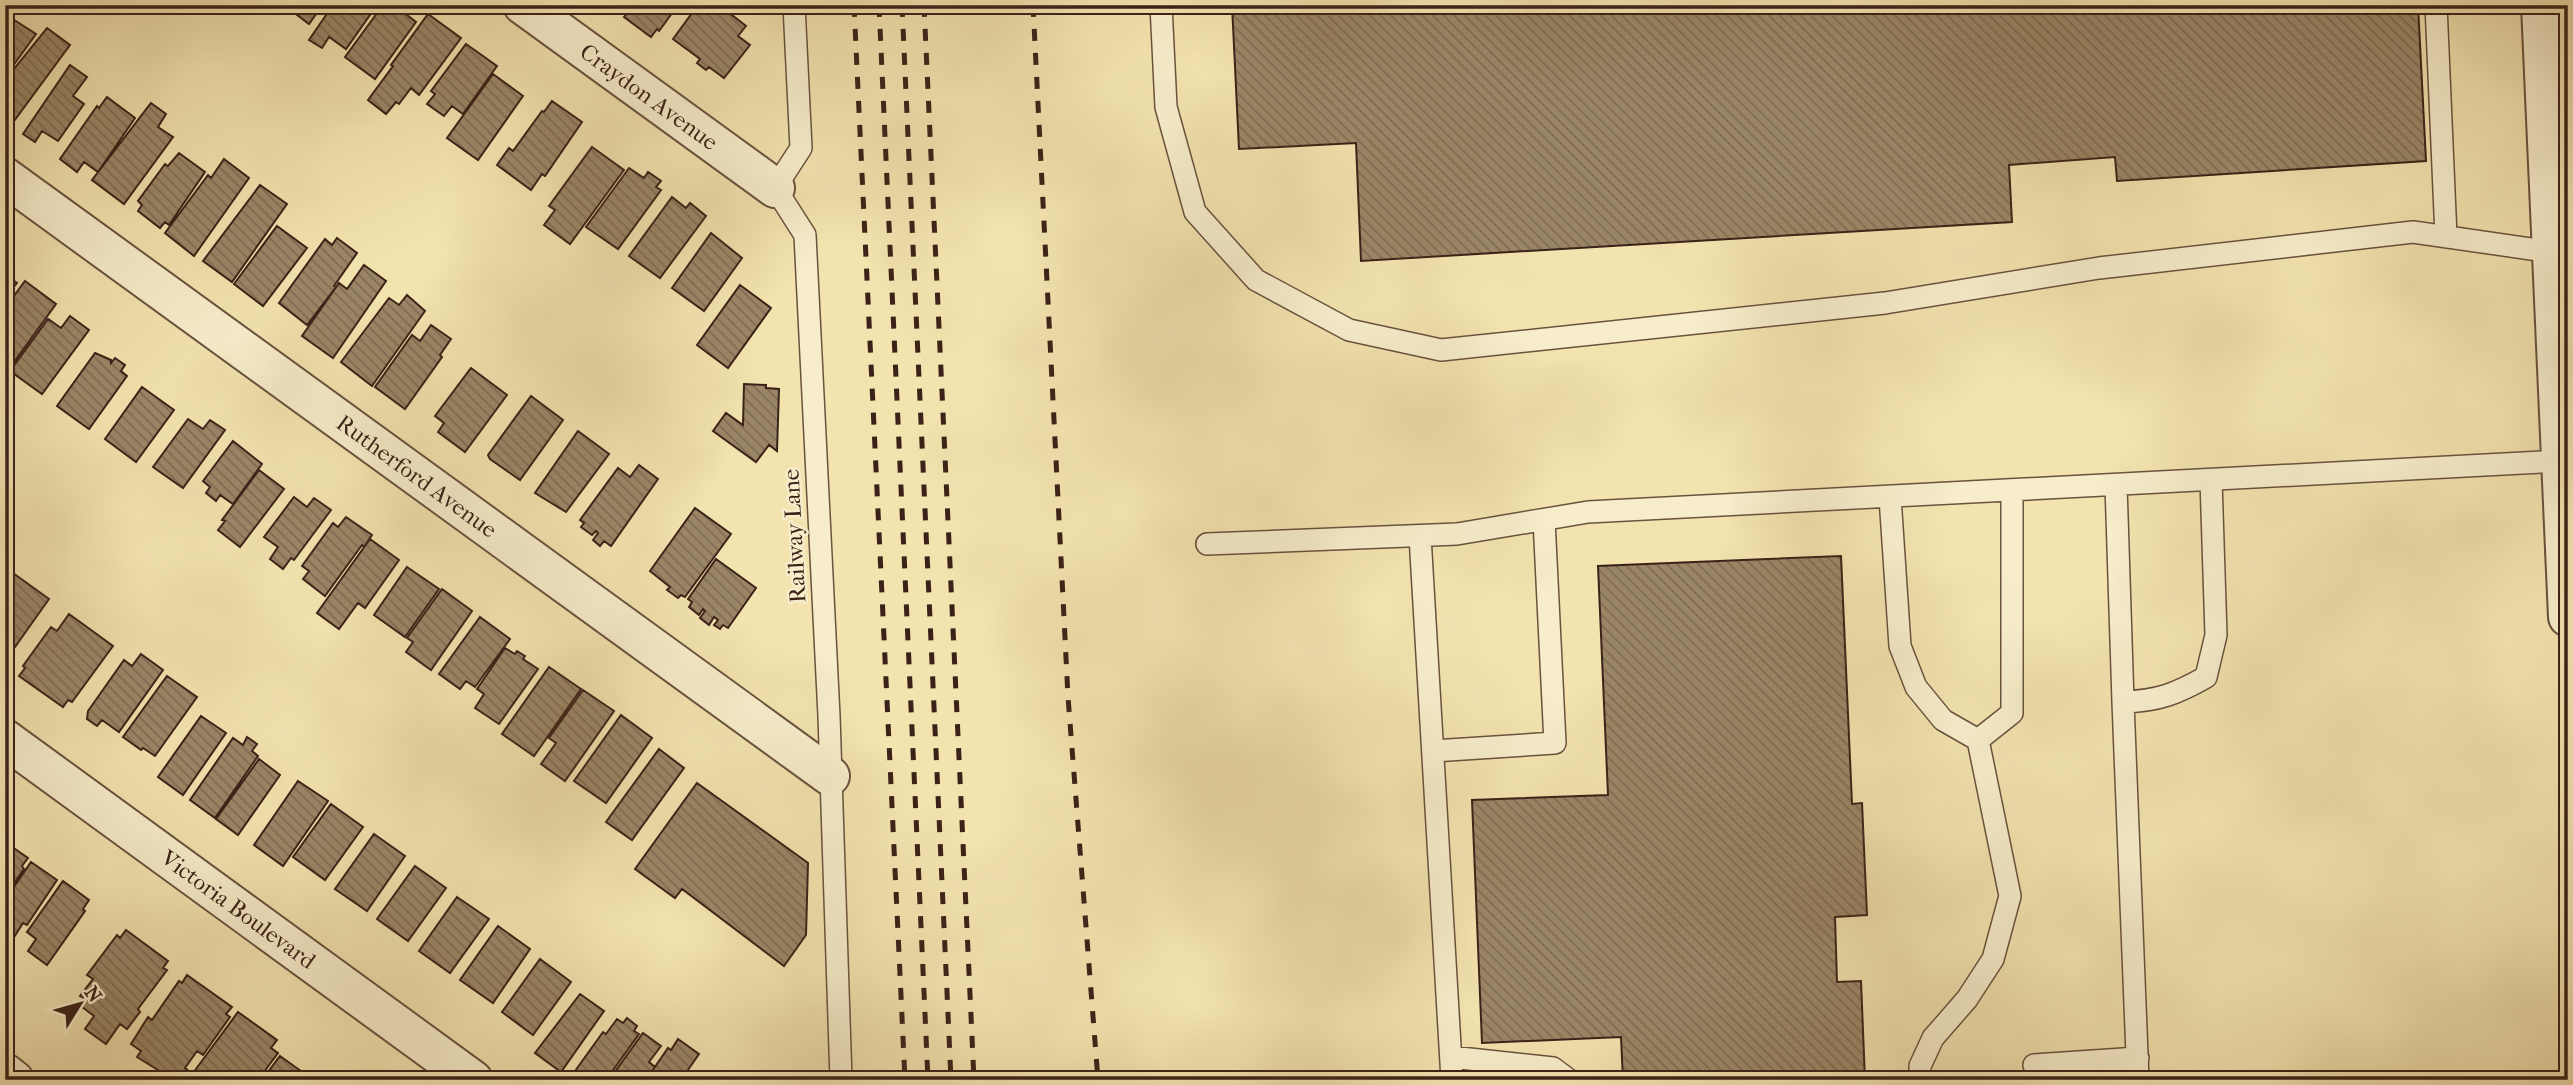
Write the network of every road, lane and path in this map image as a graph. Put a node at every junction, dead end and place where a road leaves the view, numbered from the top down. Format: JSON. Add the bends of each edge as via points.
{"nodes":[{"id":1,"x":523,"y":5,"type":"edge"},
{"id":2,"x":794,"y":5,"type":"edge"},
{"id":3,"x":1161,"y":5,"type":"edge"},
{"id":4,"x":2436,"y":5,"type":"edge"},
{"id":5,"x":2541,"y":5,"type":"edge"},
{"id":6,"x":2557,"y":129,"type":"edge"},
{"id":7,"x":5,"y":177,"type":"edge"},
{"id":8,"x":775,"y":188,"type":"junction"},
{"id":9,"x":2446,"y":237,"type":"junction"},
{"id":10,"x":2552,"y":252,"type":"junction"},
{"id":11,"x":2563,"y":383,"type":"edge"},
{"id":12,"x":2561,"y":461,"type":"junction"},
{"id":13,"x":2211,"y":480,"type":"junction"},
{"id":14,"x":2116,"y":485,"type":"junction"},
{"id":15,"x":2011,"y":490,"type":"junction"},
{"id":16,"x":1891,"y":497,"type":"junction"},
{"id":17,"x":1544,"y":520,"type":"junction"},
{"id":18,"x":1420,"y":536,"type":"junction"},
{"id":19,"x":1207,"y":544,"type":"dead end"},
{"id":20,"x":2568,"y":617,"type":"edge"},
{"id":21,"x":2123,"y":702,"type":"junction"},
{"id":22,"x":5,"y":740,"type":"edge"},
{"id":23,"x":1978,"y":740,"type":"junction"},
{"id":24,"x":1433,"y":751,"type":"junction"},
{"id":25,"x":830,"y":776,"type":"junction"},
{"id":26,"x":1451,"y":1057,"type":"junction"},
{"id":27,"x":2034,"y":1065,"type":"dead end"},
{"id":28,"x":2138,"y":1069,"type":"edge"},
{"id":29,"x":5,"y":1073,"type":"edge"},
{"id":30,"x":14,"y":1080,"type":"edge"},
{"id":31,"x":473,"y":1080,"type":"edge"},
{"id":32,"x":842,"y":1080,"type":"edge"},
{"id":33,"x":1452,"y":1080,"type":"edge"},
{"id":34,"x":1569,"y":1080,"type":"edge"},
{"id":35,"x":1920,"y":1080,"type":"edge"}],
"edges":[{"from":1,"to":8,"type":"street","name":"Craydon Avenue"},
{"from":2,"to":8,"type":"lane","via":[[801,148]]},
{"from":3,"to":9,"type":"lane","via":[[1166,107],[1195,212],[1256,280],[1349,330],[1441,350],[1885,303],[2099,268],[2413,232]]},
{"from":4,"to":9,"type":"lane"},
{"from":5,"to":6,"type":"street"},
{"from":6,"to":10,"type":"street"},
{"from":7,"to":25,"type":"street","name":"Rutherford Avenue"},
{"from":8,"to":25,"type":"lane","name":"Railway Lane","via":[[805,235]]},
{"from":9,"to":10,"type":"lane"},
{"from":10,"to":11,"type":"street"},
{"from":11,"to":12,"type":"street"},
{"from":12,"to":13,"type":"lane"},
{"from":12,"to":20,"type":"street"},
{"from":13,"to":14,"type":"lane"},
{"from":13,"to":21,"type":"lane","via":[[2216,635],[2206,677],[2151,701]]},
{"from":14,"to":15,"type":"lane"},
{"from":14,"to":21,"type":"lane"},
{"from":15,"to":16,"type":"lane"},
{"from":15,"to":23,"type":"lane","via":[[2012,713]]},
{"from":16,"to":17,"type":"lane","via":[[1588,512]]},
{"from":16,"to":23,"type":"lane","via":[[1900,646],[1916,687],[1943,720]]},
{"from":17,"to":18,"type":"lane"},
{"from":17,"to":24,"type":"lane","via":[[1555,743]]},
{"from":18,"to":19,"type":"lane"},
{"from":18,"to":24,"type":"lane"},
{"from":21,"to":28,"type":"lane"},
{"from":22,"to":31,"type":"street","name":"Victoria Boulevard"},
{"from":23,"to":35,"type":"lane","via":[[2010,896],[1993,960],[1933,1038],[1920,1066]]},
{"from":24,"to":26,"type":"lane"},
{"from":25,"to":32,"type":"lane","name":"Railway Lane"},
{"from":26,"to":33,"type":"lane"},
{"from":26,"to":34,"type":"lane","via":[[1553,1068]]},
{"from":27,"to":28,"type":"lane"},
{"from":29,"to":30,"type":"street"}]}
